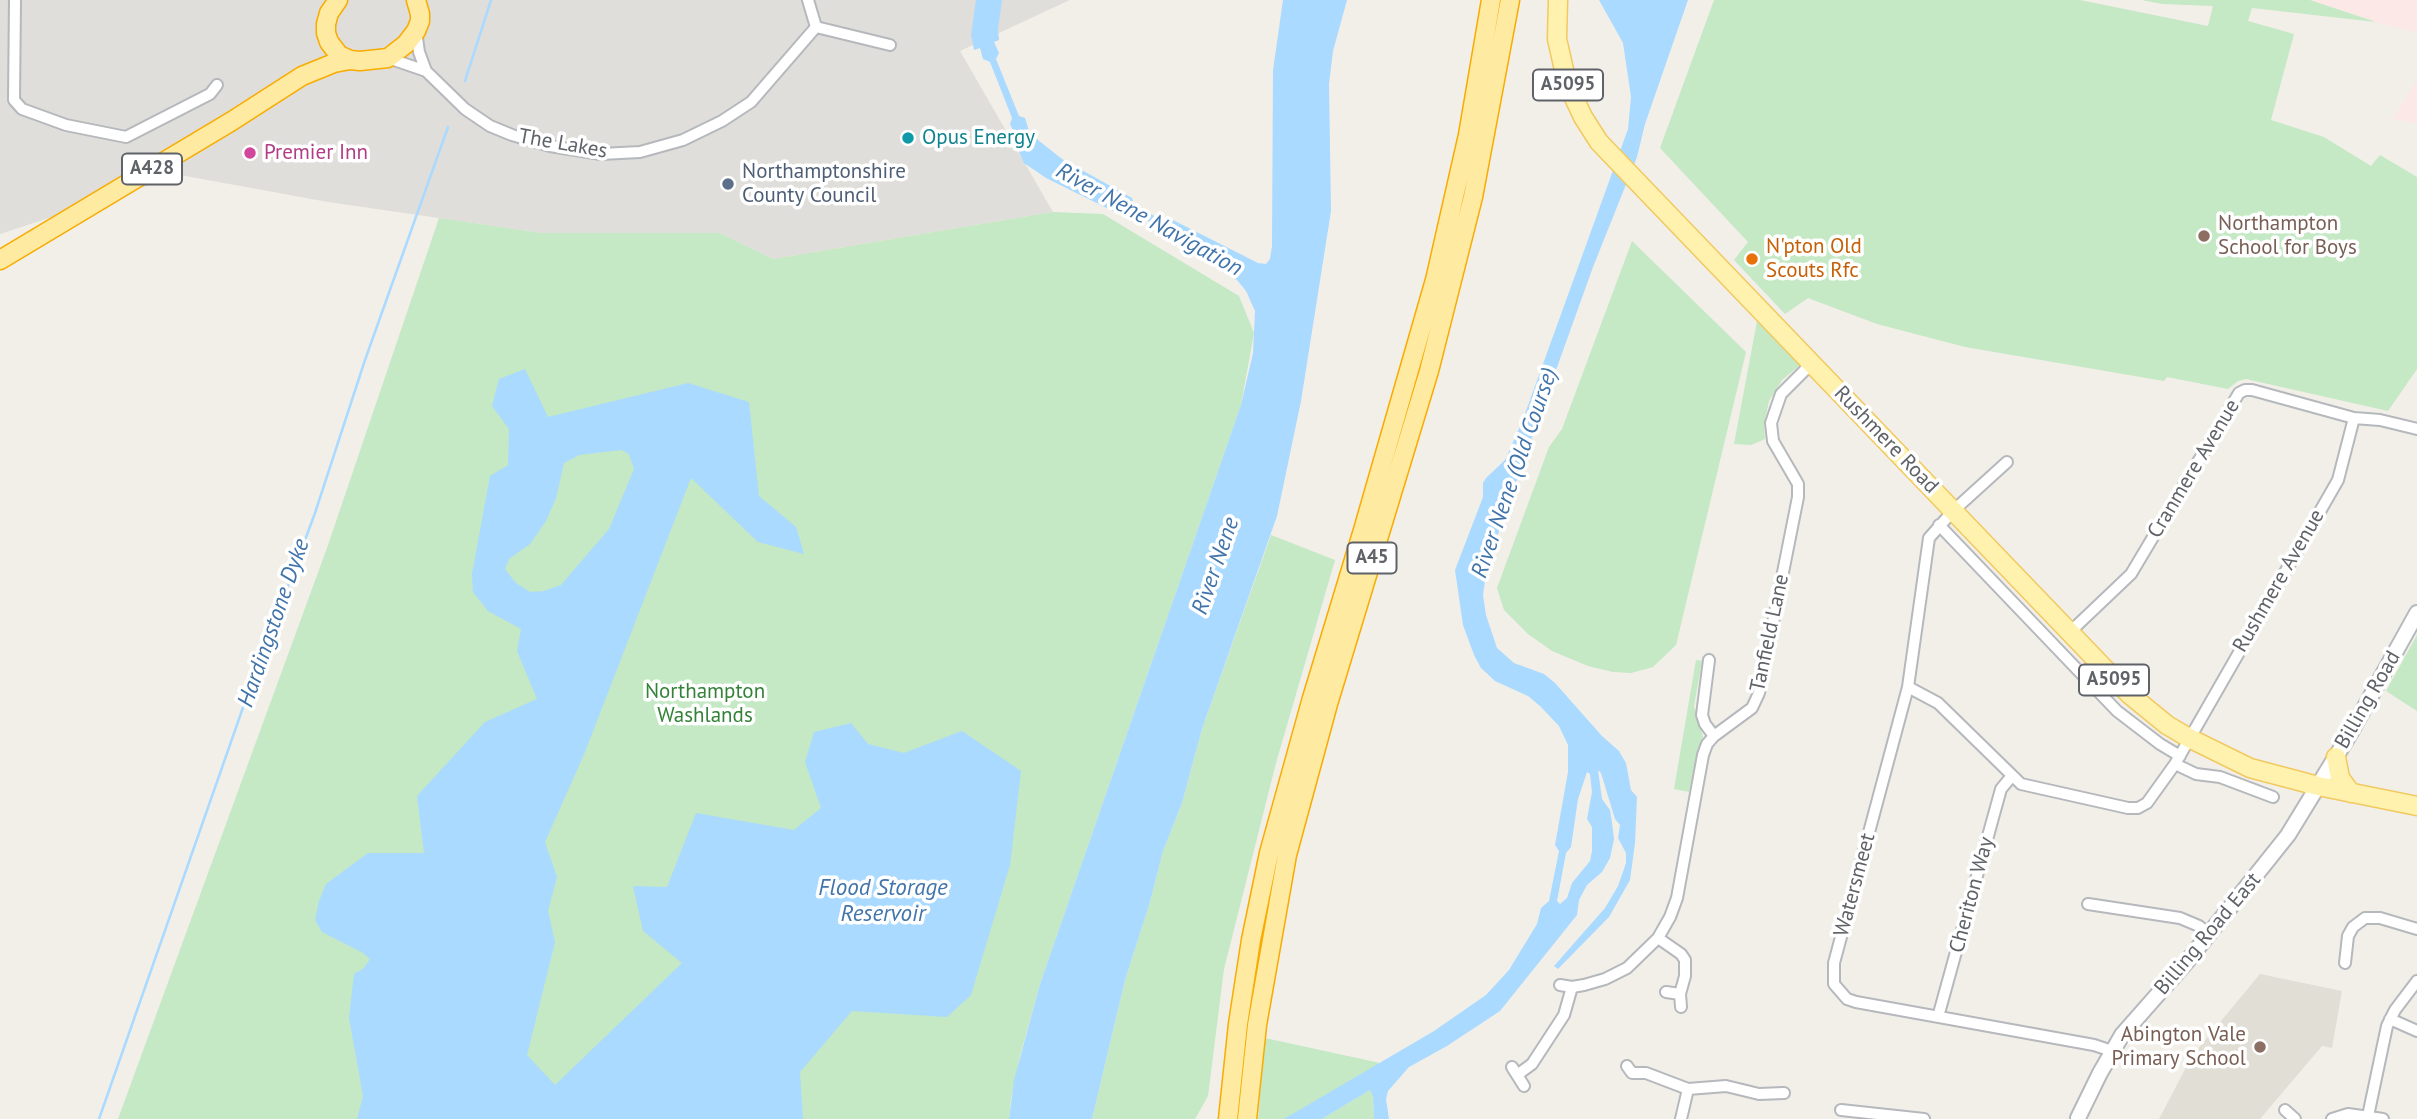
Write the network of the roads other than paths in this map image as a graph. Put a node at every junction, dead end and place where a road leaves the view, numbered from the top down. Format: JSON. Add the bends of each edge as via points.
{"nodes":[{"id":1,"x":15,"y":0,"type":"edge"},
{"id":2,"x":808,"y":0,"type":"edge"},
{"id":3,"x":1491,"y":0,"type":"edge"},
{"id":4,"x":1510,"y":0,"type":"edge"},
{"id":5,"x":1558,"y":0,"type":"edge"},
{"id":6,"x":331,"y":4,"type":"edge"},
{"id":7,"x":421,"y":11,"type":"edge"},
{"id":8,"x":816,"y":27,"type":"junction"},
{"id":9,"x":326,"y":33,"type":"junction"},
{"id":10,"x":890,"y":45,"type":"dead end"},
{"id":11,"x":388,"y":58,"type":"junction"},
{"id":12,"x":351,"y":60,"type":"junction"},
{"id":13,"x":426,"y":71,"type":"junction"},
{"id":14,"x":302,"y":76,"type":"junction"},
{"id":15,"x":217,"y":85,"type":"dead end"},
{"id":16,"x":0,"y":260,"type":"edge"},
{"id":17,"x":1812,"y":363,"type":"junction"},
{"id":18,"x":2354,"y":418,"type":"junction"},
{"id":19,"x":2417,"y":429,"type":"edge"},
{"id":20,"x":2007,"y":462,"type":"dead end"},
{"id":21,"x":1953,"y":510,"type":"junction"},
{"id":22,"x":1939,"y":525,"type":"junction"},
{"id":23,"x":2417,"y":613,"type":"edge"},
{"id":24,"x":2070,"y":632,"type":"junction"},
{"id":25,"x":1709,"y":660,"type":"dead end"},
{"id":26,"x":1908,"y":687,"type":"junction"},
{"id":27,"x":1714,"y":736,"type":"junction"},
{"id":28,"x":2189,"y":738,"type":"junction"},
{"id":29,"x":2336,"y":757,"type":"junction"},
{"id":30,"x":2177,"y":760,"type":"junction"},
{"id":31,"x":2011,"y":777,"type":"junction"},
{"id":32,"x":2318,"y":786,"type":"junction"},
{"id":33,"x":2351,"y":793,"type":"junction"},
{"id":34,"x":2273,"y":797,"type":"dead end"},
{"id":35,"x":2417,"y":806,"type":"edge"},
{"id":36,"x":2088,"y":904,"type":"dead end"},
{"id":37,"x":2417,"y":929,"type":"edge"},
{"id":38,"x":2208,"y":934,"type":"junction"},
{"id":39,"x":1658,"y":938,"type":"junction"},
{"id":40,"x":2345,"y":963,"type":"dead end"},
{"id":41,"x":2417,"y":981,"type":"edge"},
{"id":42,"x":1666,"y":992,"type":"dead end"},
{"id":43,"x":1680,"y":993,"type":"junction"},
{"id":44,"x":1681,"y":1007,"type":"dead end"},
{"id":45,"x":1938,"y":1017,"type":"junction"},
{"id":46,"x":2390,"y":1019,"type":"junction"},
{"id":47,"x":2417,"y":1031,"type":"edge"},
{"id":48,"x":2112,"y":1051,"type":"junction"},
{"id":49,"x":1627,"y":1066,"type":"dead end"},
{"id":50,"x":1524,"y":1086,"type":"dead end"},
{"id":51,"x":1688,"y":1089,"type":"junction"},
{"id":52,"x":1784,"y":1093,"type":"dead end"},
{"id":53,"x":1841,"y":1110,"type":"dead end"},
{"id":54,"x":2285,"y":1110,"type":"dead end"},
{"id":55,"x":1853,"y":1115,"type":"edge"},
{"id":56,"x":2368,"y":1116,"type":"junction"},
{"id":57,"x":1228,"y":1119,"type":"edge"},
{"id":58,"x":1247,"y":1119,"type":"edge"},
{"id":59,"x":1681,"y":1119,"type":"edge"},
{"id":60,"x":1924,"y":1119,"type":"edge"},
{"id":61,"x":2076,"y":1119,"type":"edge"},
{"id":62,"x":2295,"y":1119,"type":"edge"},
{"id":63,"x":2332,"y":1119,"type":"edge"},
{"id":64,"x":2384,"y":1119,"type":"edge"}],
"edges":[{"from":1,"to":15,"type":"street","via":[[14,100],[22,109],[66,125],[126,137],[210,94]]},
{"from":2,"to":8,"type":"street"},
{"from":3,"to":57,"type":"highway","number":"A45","via":[[1468,135],[1434,280],[1269,853],[1249,952]]},
{"from":4,"to":58,"type":"highway","number":"A45","via":[[1473,197],[1429,371],[1287,855],[1257,1025]]},
{"from":5,"to":17,"type":"main road","name":"Rushmere Road","number":"A5095","via":[[1557,39],[1567,83],[1591,130]]},
{"from":6,"to":9,"type":"highway"},
{"from":7,"to":11,"type":"highway","via":[[406,44]]},
{"from":7,"to":13,"type":"street","name":"The Lakes","via":[[419,52]]},
{"from":8,"to":10,"type":"street"},
{"from":8,"to":13,"type":"street","name":"The Lakes","via":[[751,102],[683,140],[640,152],[601,154],[512,135],[472,114]]},
{"from":9,"to":12,"type":"highway","via":[[334,49]]},
{"from":9,"to":14,"type":"highway","number":"A428"},
{"from":11,"to":12,"type":"highway"},
{"from":11,"to":13,"type":"street","name":"The Lakes"},
{"from":12,"to":14,"type":"highway","number":"A428"},
{"from":14,"to":16,"type":"highway","number":"A428"},
{"from":17,"to":21,"type":"main road","name":"Rushmere Road","number":"A5095"},
{"from":17,"to":27,"type":"street","name":"Tanfield Lane","via":[[1781,394],[1771,423],[1773,441],[1798,484],[1798,497],[1759,693],[1752,708]]},
{"from":18,"to":19,"type":"street","name":"Cranmere Avenue"},
{"from":18,"to":24,"type":"street","name":"Cranmere Avenue","via":[[2252,390],[2239,393],[2131,574]]},
{"from":18,"to":28,"type":"street","name":"Rushmere Avenue","via":[[2338,480]]},
{"from":20,"to":21,"type":"street","name":"Watersmeet"},
{"from":21,"to":22,"type":"street","name":"Watersmeet"},
{"from":21,"to":24,"type":"main road","name":"Rushmere Road","number":"A5095"},
{"from":22,"to":26,"type":"street","name":"Watersmeet","via":[[1929,538]]},
{"from":22,"to":30,"type":"street","name":"Rushmere Road","via":[[2117,711]]},
{"from":23,"to":29,"type":"street","name":"Billing Road"},
{"from":24,"to":28,"type":"main road","name":"Rushmere Road","number":"A5095","via":[[2129,694]]},
{"from":25,"to":27,"type":"street","via":[[1702,715]]},
{"from":26,"to":31,"type":"street","via":[[1938,703]]},
{"from":26,"to":45,"type":"street","name":"Watersmeet","via":[[1832,973],[1834,984],[1847,999]]},
{"from":27,"to":39,"type":"street","via":[[1703,755],[1677,898]]},
{"from":28,"to":30,"type":"street","name":"Rushmere Avenue"},
{"from":28,"to":32,"type":"main road","name":"Rushmere Road","number":"A5095","via":[[2250,768]]},
{"from":29,"to":32,"type":"street","name":"Billing Road"},
{"from":29,"to":33,"type":"main road","via":[[2340,778]]},
{"from":30,"to":31,"type":"street","name":"Rushmere Avenue","via":[[2152,797],[2138,808],[2028,786]]},
{"from":30,"to":34,"type":"street","name":"Rushmere Road","via":[[2188,771],[2220,777]]},
{"from":31,"to":45,"type":"street","name":"Cheriton Way","via":[[2001,789]]},
{"from":32,"to":33,"type":"main road","number":"A5095"},
{"from":32,"to":38,"type":"street","name":"Billing Road East","via":[[2288,835]]},
{"from":33,"to":35,"type":"main road","number":"A5095"},
{"from":36,"to":38,"type":"street","via":[[2180,918]]},
{"from":37,"to":40,"type":"street","via":[[2365,918],[2348,936]]},
{"from":38,"to":48,"type":"street","name":"Billing Road East"},
{"from":39,"to":43,"type":"street","via":[[1685,960]]},
{"from":39,"to":50,"type":"street","via":[[1626,968],[1605,979],[1566,986],[1564,1015],[1532,1064],[1515,1071]]},
{"from":41,"to":46,"type":"street"},
{"from":42,"to":43,"type":"street"},
{"from":43,"to":44,"type":"street"},
{"from":45,"to":48,"type":"street","name":"Watersmeet"},
{"from":46,"to":47,"type":"street"},
{"from":46,"to":56,"type":"street"},
{"from":48,"to":61,"type":"street","name":"Billing Road East"},
{"from":49,"to":51,"type":"street","via":[[1632,1073],[1646,1073]]},
{"from":51,"to":52,"type":"street","via":[[1726,1086],[1759,1094]]},
{"from":51,"to":59,"type":"street"},
{"from":53,"to":55,"type":"street"},
{"from":54,"to":62,"type":"street"},
{"from":55,"to":60,"type":"street"},
{"from":56,"to":63,"type":"street","via":[[2348,1114]]},
{"from":56,"to":64,"type":"street"}]}
